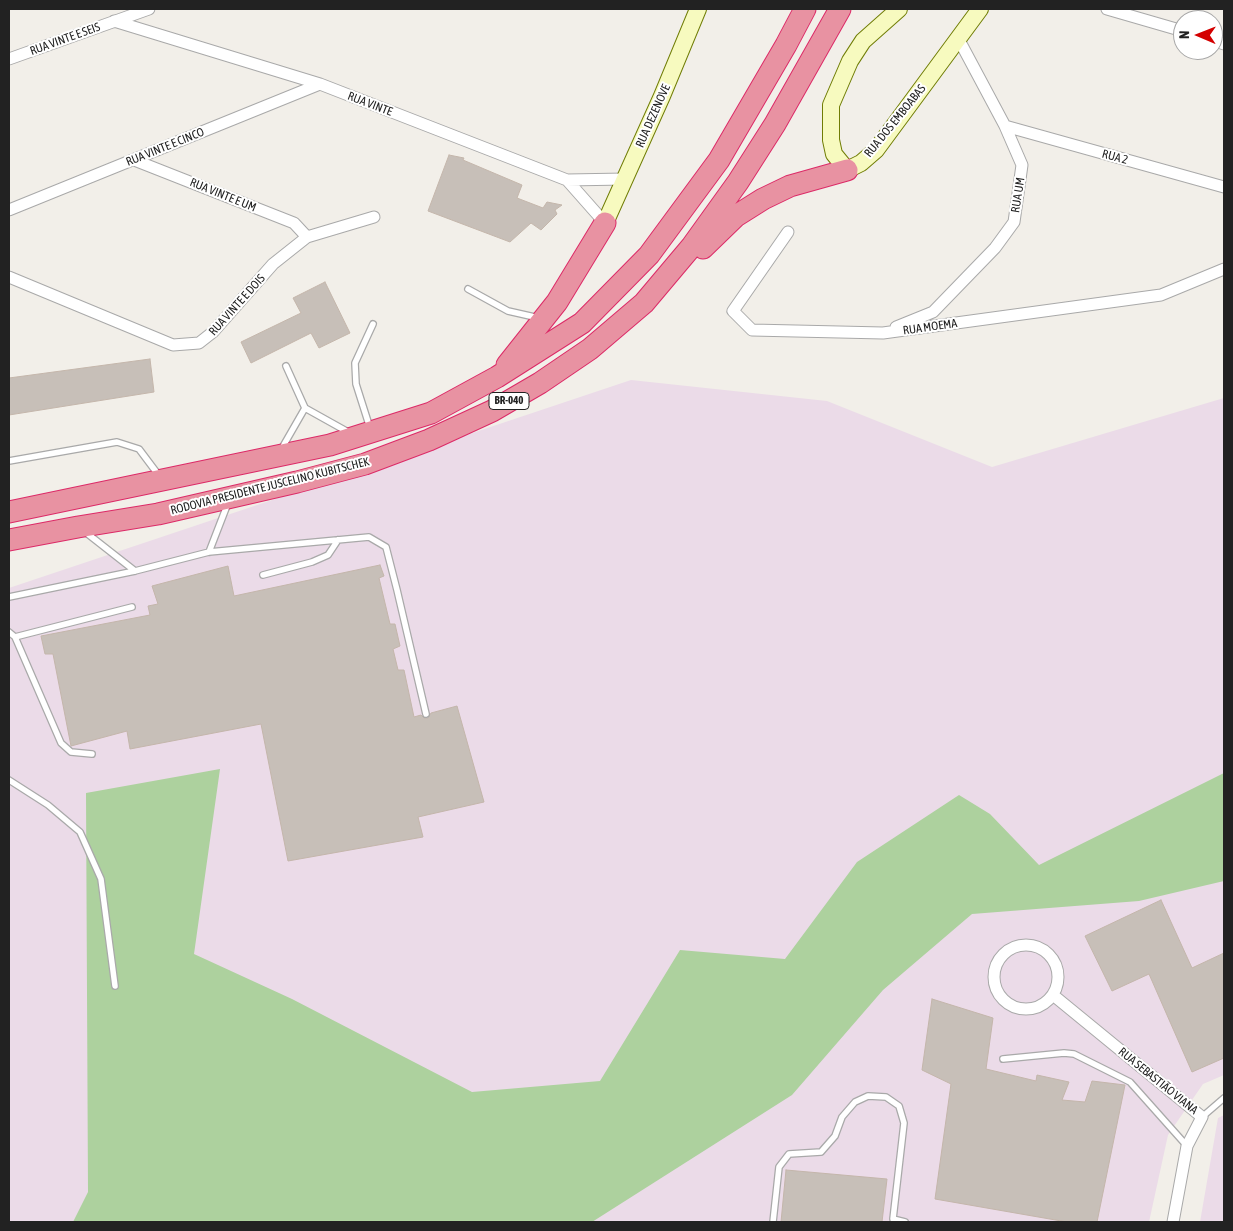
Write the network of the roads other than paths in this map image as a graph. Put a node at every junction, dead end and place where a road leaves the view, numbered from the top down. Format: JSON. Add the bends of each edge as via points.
{"nodes":[{"id":1,"x":149,"y":9,"type":"edge"},
{"id":2,"x":698,"y":9,"type":"edge"},
{"id":3,"x":804,"y":9,"type":"edge"},
{"id":4,"x":840,"y":9,"type":"edge"},
{"id":5,"x":899,"y":9,"type":"edge"},
{"id":6,"x":980,"y":9,"type":"edge"},
{"id":7,"x":1107,"y":9,"type":"edge"},
{"id":8,"x":114,"y":21,"type":"junction"},
{"id":9,"x":1173,"y":29,"type":"edge"},
{"id":10,"x":958,"y":38,"type":"junction"},
{"id":11,"x":9,"y":60,"type":"edge"},
{"id":12,"x":320,"y":84,"type":"junction"},
{"id":13,"x":1005,"y":126,"type":"junction"},
{"id":14,"x":134,"y":160,"type":"junction"},
{"id":15,"x":847,"y":170,"type":"junction"},
{"id":16,"x":625,"y":179,"type":"junction"},
{"id":17,"x":568,"y":180,"type":"junction"},
{"id":18,"x":1224,"y":187,"type":"edge"},
{"id":19,"x":9,"y":210,"type":"edge"},
{"id":20,"x":374,"y":217,"type":"dead end"},
{"id":21,"x":605,"y":223,"type":"junction"},
{"id":22,"x":788,"y":232,"type":"dead end"},
{"id":23,"x":307,"y":237,"type":"junction"},
{"id":24,"x":1224,"y":269,"type":"edge"},
{"id":25,"x":9,"y":277,"type":"edge"},
{"id":26,"x":468,"y":289,"type":"dead end"},
{"id":27,"x":644,"y":303,"type":"junction"},
{"id":28,"x":543,"y":319,"type":"junction"},
{"id":29,"x":373,"y":324,"type":"dead end"},
{"id":30,"x":883,"y":333,"type":"junction"},
{"id":31,"x":286,"y":366,"type":"dead end"},
{"id":32,"x":497,"y":378,"type":"junction"},
{"id":33,"x":305,"y":408,"type":"junction"},
{"id":34,"x":364,"y":435,"type":"junction"},
{"id":35,"x":277,"y":457,"type":"junction"},
{"id":36,"x":9,"y":461,"type":"edge"},
{"id":37,"x":163,"y":480,"type":"junction"},
{"id":38,"x":230,"y":498,"type":"junction"},
{"id":39,"x":9,"y":512,"type":"edge"},
{"id":40,"x":78,"y":527,"type":"junction"},
{"id":41,"x":9,"y":540,"type":"edge"},
{"id":42,"x":338,"y":540,"type":"junction"},
{"id":43,"x":209,"y":552,"type":"junction"},
{"id":44,"x":135,"y":571,"type":"junction"},
{"id":45,"x":263,"y":575,"type":"dead end"},
{"id":46,"x":9,"y":598,"type":"edge"},
{"id":47,"x":132,"y":607,"type":"dead end"},
{"id":48,"x":9,"y":632,"type":"edge"},
{"id":49,"x":14,"y":637,"type":"junction"},
{"id":50,"x":426,"y":714,"type":"dead end"},
{"id":51,"x":92,"y":754,"type":"dead end"},
{"id":52,"x":9,"y":780,"type":"edge"},
{"id":53,"x":115,"y":986,"type":"dead end"},
{"id":54,"x":1053,"y":995,"type":"junction"},
{"id":55,"x":1003,"y":1059,"type":"dead end"},
{"id":56,"x":1224,"y":1098,"type":"edge"},
{"id":57,"x":1202,"y":1117,"type":"junction"},
{"id":58,"x":1187,"y":1146,"type":"junction"},
{"id":59,"x":773,"y":1222,"type":"edge"},
{"id":60,"x":905,"y":1222,"type":"edge"},
{"id":61,"x":1173,"y":1222,"type":"edge"}],
"edges":[{"from":1,"to":8,"type":"street","name":"RUA VINTE E SEIS"},
{"from":2,"to":16,"type":"main road","name":"RUA DEZENOVE"},
{"from":3,"to":32,"type":"highway","name":"RODOVIA PRESIDENTE JUSCELINO KUBITSCHEK","number":"BR-040","via":[[719,160],[649,255],[582,323]]},
{"from":4,"to":27,"type":"highway","name":"RODOVIA PRESIDENTE JUSCELINO KUBITSCHEK","number":"BR-040","via":[[738,182],[692,246]]},
{"from":5,"to":15,"type":"main road","via":[[863,41],[850,61],[831,105],[834,154]]},
{"from":6,"to":10,"type":"main road","name":"RUA DOS EMBOABAS"},
{"from":7,"to":9,"type":"street"},
{"from":8,"to":11,"type":"street","name":"RUA VINTE E SEIS"},
{"from":8,"to":12,"type":"street","name":"RUA VINTE"},
{"from":10,"to":13,"type":"street","name":"RUA UM"},
{"from":10,"to":15,"type":"main road","name":"RUA DOS EMBOABAS","via":[[876,150],[861,164]]},
{"from":12,"to":14,"type":"street","name":"RUA VINTE E CINCO"},
{"from":12,"to":17,"type":"street","name":"RUA VINTE"},
{"from":13,"to":18,"type":"street","name":"RUA 2"},
{"from":13,"to":30,"type":"street","name":"RUA UM","via":[[1022,165],[1014,222],[995,248],[933,312]]},
{"from":14,"to":19,"type":"street","name":"RUA VINTE E CINCO"},
{"from":14,"to":23,"type":"street","name":"RUA VINTE E UM","via":[[294,223]]},
{"from":15,"to":27,"type":"highway","via":[[790,186],[736,216]]},
{"from":16,"to":17,"type":"street"},
{"from":16,"to":21,"type":"main road","name":"RUA DEZENOVE"},
{"from":17,"to":21,"type":"street","name":"RUA VINTE"},
{"from":20,"to":23,"type":"street","name":"RUA VINTE E DOIS"},
{"from":21,"to":28,"type":"highway","via":[[557,302]]},
{"from":22,"to":30,"type":"street","name":"RUA MOEMA","via":[[733,311],[752,330]]},
{"from":23,"to":25,"type":"street","name":"RUA VINTE E DOIS","via":[[273,264],[214,332],[199,343],[173,345]]},
{"from":24,"to":30,"type":"street","name":"RUA MOEMA","via":[[1161,295]]},
{"from":26,"to":28,"type":"lane","via":[[508,311]]},
{"from":27,"to":38,"type":"highway","name":"RODOVIA PRESIDENTE JUSCELINO KUBITSCHEK","number":"BR-040","via":[[590,349],[492,411],[366,464]]},
{"from":28,"to":32,"type":"highway"},
{"from":29,"to":34,"type":"lane","via":[[355,363]]},
{"from":31,"to":33,"type":"lane"},
{"from":32,"to":34,"type":"highway","name":"RODOVIA PRESIDENTE JUSCELINO KUBITSCHEK","number":"BR-040","via":[[431,413]]},
{"from":33,"to":34,"type":"lane"},
{"from":33,"to":35,"type":"lane"},
{"from":34,"to":35,"type":"highway","name":"RODOVIA PRESIDENTE JUSCELINO KUBITSCHEK","number":"BR-040"},
{"from":35,"to":37,"type":"highway","name":"RODOVIA PRESIDENTE JUSCELINO KUBITSCHEK","number":"BR-040"},
{"from":36,"to":37,"type":"lane","via":[[117,442],[139,449]]},
{"from":37,"to":39,"type":"highway","name":"RODOVIA PRESIDENTE JUSCELINO KUBITSCHEK","number":"BR-040"},
{"from":38,"to":40,"type":"highway","name":"RODOVIA PRESIDENTE JUSCELINO KUBITSCHEK","number":"BR-040"},
{"from":38,"to":43,"type":"lane"},
{"from":40,"to":41,"type":"highway","name":"RODOVIA PRESIDENTE JUSCELINO KUBITSCHEK","number":"BR-040"},
{"from":40,"to":44,"type":"lane"},
{"from":42,"to":43,"type":"lane"},
{"from":42,"to":45,"type":"lane","via":[[328,555]]},
{"from":42,"to":50,"type":"lane","via":[[369,537],[386,547]]},
{"from":43,"to":44,"type":"lane"},
{"from":44,"to":46,"type":"lane"},
{"from":47,"to":49,"type":"lane"},
{"from":48,"to":49,"type":"lane"},
{"from":49,"to":51,"type":"lane","via":[[61,742],[70,752]]},
{"from":52,"to":53,"type":"lane","via":[[48,805],[80,832],[101,878]]},
{"from":54,"to":54,"type":"street","via":[[1058,975],[1056,964],[1042,948],[1021,945],[1003,954],[997,963],[994,984],[998,994],[1010,1005],[1036,1008]]},
{"from":54,"to":57,"type":"street","name":"RUA SEBASTIÃO VIANA"},
{"from":55,"to":58,"type":"lane","via":[[1074,1054],[1130,1082]]},
{"from":56,"to":57,"type":"lane"},
{"from":57,"to":58,"type":"street","name":"RUA SEBASTIÃO VIANA"},
{"from":58,"to":61,"type":"street","name":"RUA SEBASTIÃO VIANA"},
{"from":59,"to":60,"type":"lane","via":[[779,1167],[789,1154],[821,1152],[835,1136],[842,1117],[855,1102],[868,1096],[886,1097],[899,1106],[904,1123],[893,1219]]}]}
